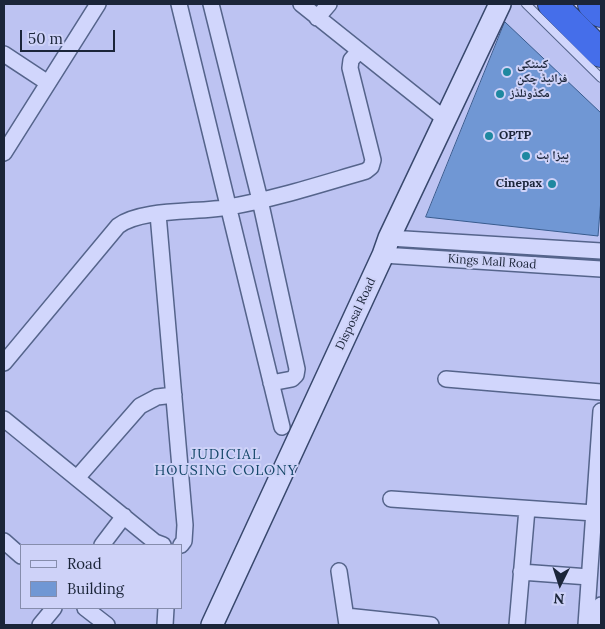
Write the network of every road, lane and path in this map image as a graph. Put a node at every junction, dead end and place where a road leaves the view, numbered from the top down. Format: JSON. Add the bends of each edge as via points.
{"nodes":[{"id":1,"x":98,"y":4,"type":"edge"},
{"id":2,"x":179,"y":4,"type":"edge"},
{"id":3,"x":211,"y":4,"type":"edge"},
{"id":4,"x":301,"y":4,"type":"edge"},
{"id":5,"x":329,"y":4,"type":"edge"},
{"id":6,"x":500,"y":4,"type":"edge"},
{"id":7,"x":526,"y":4,"type":"edge"},
{"id":8,"x":552,"y":4,"type":"edge"},
{"id":9,"x":592,"y":4,"type":"edge"},
{"id":10,"x":601,"y":13,"type":"edge"},
{"id":11,"x":317,"y":18,"type":"junction"},
{"id":12,"x":359,"y":51,"type":"junction"},
{"id":13,"x":601,"y":53,"type":"edge"},
{"id":14,"x":4,"y":54,"type":"edge"},
{"id":15,"x":601,"y":78,"type":"edge"},
{"id":16,"x":48,"y":83,"type":"junction"},
{"id":17,"x":445,"y":119,"type":"junction"},
{"id":18,"x":4,"y":153,"type":"edge"},
{"id":19,"x":260,"y":200,"type":"junction"},
{"id":20,"x":229,"y":207,"type":"junction"},
{"id":21,"x":158,"y":214,"type":"junction"},
{"id":22,"x":386,"y":246,"type":"junction"},
{"id":23,"x":601,"y":251,"type":"edge"},
{"id":24,"x":601,"y":269,"type":"edge"},
{"id":25,"x":4,"y":363,"type":"edge"},
{"id":26,"x":446,"y":379,"type":"dead end"},
{"id":27,"x":271,"y":383,"type":"junction"},
{"id":28,"x":601,"y":392,"type":"edge"},
{"id":29,"x":174,"y":395,"type":"junction"},
{"id":30,"x":601,"y":411,"type":"edge"},
{"id":31,"x":4,"y":419,"type":"edge"},
{"id":32,"x":282,"y":427,"type":"dead end"},
{"id":33,"x":600,"y":434,"type":"edge"},
{"id":34,"x":77,"y":478,"type":"junction"},
{"id":35,"x":391,"y":499,"type":"dead end"},
{"id":36,"x":527,"y":509,"type":"junction"},
{"id":37,"x":594,"y":513,"type":"junction"},
{"id":38,"x":124,"y":516,"type":"junction"},
{"id":39,"x":4,"y":541,"type":"edge"},
{"id":40,"x":103,"y":544,"type":"edge"},
{"id":41,"x":159,"y":544,"type":"edge"},
{"id":42,"x":182,"y":544,"type":"edge"},
{"id":43,"x":20,"y":555,"type":"edge"},
{"id":44,"x":596,"y":557,"type":"edge"},
{"id":45,"x":339,"y":571,"type":"dead end"},
{"id":46,"x":522,"y":572,"type":"junction"},
{"id":47,"x":589,"y":577,"type":"junction"},
{"id":48,"x":601,"y":605,"type":"edge"},
{"id":49,"x":53,"y":609,"type":"edge"},
{"id":50,"x":86,"y":609,"type":"edge"},
{"id":51,"x":166,"y":609,"type":"edge"},
{"id":52,"x":346,"y":621,"type":"edge"},
{"id":53,"x":40,"y":625,"type":"edge"},
{"id":54,"x":107,"y":625,"type":"edge"},
{"id":55,"x":165,"y":625,"type":"edge"},
{"id":56,"x":212,"y":625,"type":"edge"},
{"id":57,"x":431,"y":625,"type":"edge"},
{"id":58,"x":517,"y":625,"type":"edge"},
{"id":59,"x":586,"y":625,"type":"edge"},
{"id":60,"x":600,"y":625,"type":"edge"}],
"edges":[{"from":1,"to":16,"type":"street"},
{"from":2,"to":20,"type":"street"},
{"from":3,"to":19,"type":"street"},
{"from":4,"to":11,"type":"street"},
{"from":5,"to":11,"type":"street"},
{"from":6,"to":17,"type":"street","name":"Disposal Road"},
{"from":7,"to":15,"type":"lane"},
{"from":8,"to":13,"type":"highway"},
{"from":9,"to":10,"type":"highway"},
{"from":11,"to":12,"type":"street"},
{"from":12,"to":17,"type":"street"},
{"from":12,"to":19,"type":"street","via":[[351,60],[350,68],[373,160],[371,167]]},
{"from":14,"to":16,"type":"street"},
{"from":16,"to":18,"type":"street"},
{"from":17,"to":22,"type":"street","name":"Disposal Road"},
{"from":19,"to":20,"type":"street"},
{"from":19,"to":27,"type":"street","via":[[297,369],[292,379]]},
{"from":20,"to":21,"type":"street"},
{"from":20,"to":27,"type":"street"},
{"from":21,"to":25,"type":"street","via":[[130,218],[118,226]]},
{"from":21,"to":29,"type":"street"},
{"from":22,"to":23,"type":"street"},
{"from":22,"to":24,"type":"street","name":"Kings Mall Road"},
{"from":22,"to":56,"type":"street","name":"Disposal Road"},
{"from":26,"to":28,"type":"street"},
{"from":27,"to":32,"type":"street"},
{"from":29,"to":34,"type":"street","via":[[157,397],[140,406]]},
{"from":29,"to":42,"type":"street","via":[[185,525]]},
{"from":30,"to":33,"type":"street"},
{"from":31,"to":34,"type":"street"},
{"from":33,"to":37,"type":"street"},
{"from":34,"to":38,"type":"street"},
{"from":35,"to":36,"type":"street"},
{"from":36,"to":37,"type":"street"},
{"from":36,"to":46,"type":"street"},
{"from":37,"to":44,"type":"street"},
{"from":38,"to":40,"type":"street"},
{"from":38,"to":41,"type":"street"},
{"from":39,"to":43,"type":"street"},
{"from":44,"to":47,"type":"street"},
{"from":45,"to":52,"type":"street"},
{"from":46,"to":47,"type":"street"},
{"from":46,"to":58,"type":"street"},
{"from":47,"to":59,"type":"street"},
{"from":48,"to":60,"type":"street"},
{"from":49,"to":53,"type":"street"},
{"from":50,"to":54,"type":"street"},
{"from":51,"to":55,"type":"street"},
{"from":52,"to":57,"type":"street"}]}
